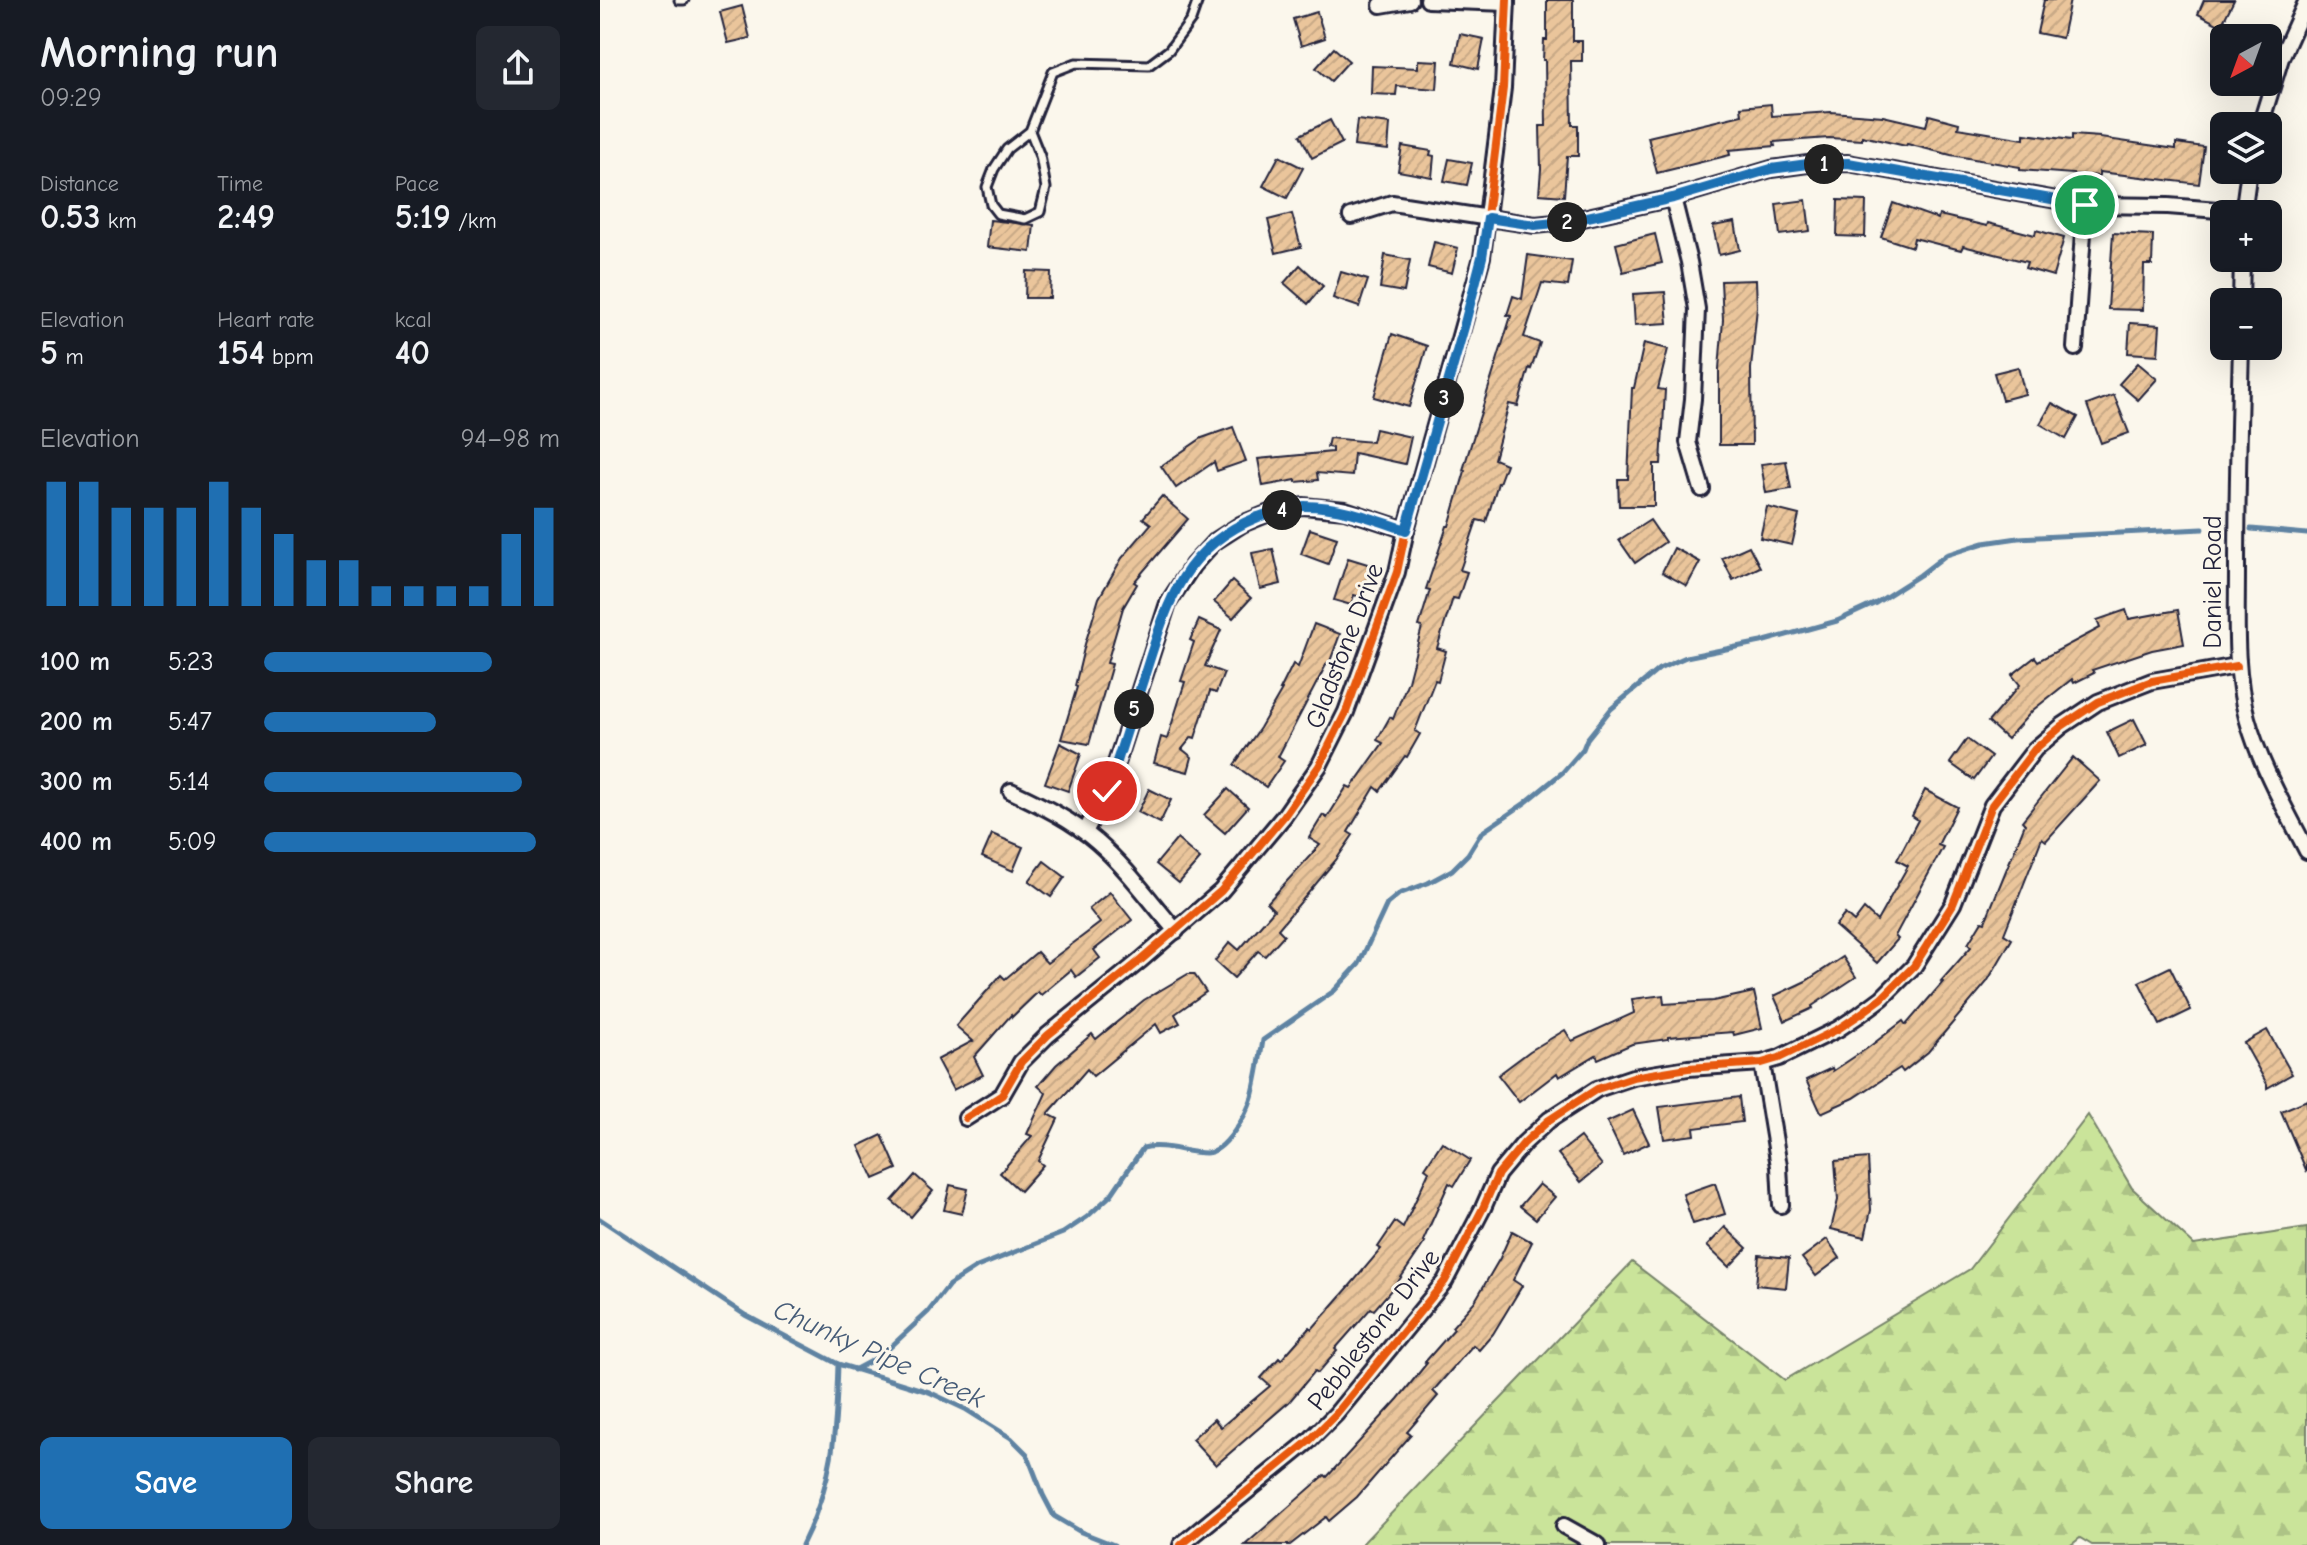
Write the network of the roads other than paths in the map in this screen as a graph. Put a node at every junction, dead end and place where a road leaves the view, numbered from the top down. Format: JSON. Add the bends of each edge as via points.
{"nodes":[{"id":1,"x":1198,"y":0,"type":"edge"},
{"id":2,"x":1410,"y":0,"type":"edge"},
{"id":3,"x":1428,"y":0,"type":"edge"},
{"id":4,"x":2307,"y":0,"type":"edge"},
{"id":5,"x":1507,"y":1,"type":"edge"},
{"id":6,"x":1381,"y":5,"type":"dead end"},
{"id":7,"x":2264,"y":112,"type":"edge"},
{"id":8,"x":1030,"y":131,"type":"junction"},
{"id":9,"x":1673,"y":198,"type":"junction"},
{"id":10,"x":2085,"y":205,"type":"junction"},
{"id":11,"x":2210,"y":210,"type":"edge"},
{"id":12,"x":1351,"y":216,"type":"dead end"},
{"id":13,"x":1488,"y":218,"type":"junction"},
{"id":14,"x":2075,"y":348,"type":"dead end"},
{"id":15,"x":2241,"y":360,"type":"edge"},
{"id":16,"x":1702,"y":489,"type":"dead end"},
{"id":17,"x":1406,"y":530,"type":"junction"},
{"id":18,"x":2237,"y":666,"type":"junction"},
{"id":19,"x":1011,"y":791,"type":"dead end"},
{"id":20,"x":1085,"y":832,"type":"junction"},
{"id":21,"x":2307,"y":851,"type":"edge"},
{"id":22,"x":1176,"y":931,"type":"junction"},
{"id":23,"x":1762,"y":1063,"type":"junction"},
{"id":24,"x":966,"y":1118,"type":"dead end"},
{"id":25,"x":1781,"y":1205,"type":"dead end"},
{"id":26,"x":1564,"y":1526,"type":"dead end"},
{"id":27,"x":1181,"y":1545,"type":"edge"},
{"id":28,"x":1598,"y":1545,"type":"edge"}],
"edges":[{"from":1,"to":8,"type":"lane","via":[[1169,50],[1149,65],[1076,63],[1053,72]]},
{"from":2,"to":6,"type":"street"},
{"from":3,"to":5,"type":"street"},
{"from":4,"to":7,"type":"street"},
{"from":5,"to":13,"type":"street","name":"Gladstone Drive"},
{"from":8,"to":8,"type":"lane","via":[[1046,188],[1040,212],[1025,219],[998,214],[987,187],[1007,149]]},
{"from":9,"to":10,"type":"street","via":[[1771,169],[1848,163]]},
{"from":9,"to":13,"type":"street","via":[[1565,222],[1535,225]]},
{"from":9,"to":16,"type":"street","via":[[1697,309],[1688,442]]},
{"from":10,"to":11,"type":"street"},
{"from":10,"to":14,"type":"street"},
{"from":12,"to":13,"type":"street","via":[[1392,203]]},
{"from":13,"to":17,"type":"street","name":"Gladstone Drive","via":[[1464,327]]},
{"from":15,"to":18,"type":"street","name":"Daniel Road"},
{"from":17,"to":20,"type":"street","via":[[1345,510],[1303,506],[1274,511],[1214,542],[1168,603],[1107,791]]},
{"from":17,"to":22,"type":"street","name":"Gladstone Drive","via":[[1366,662],[1319,766],[1221,891]]},
{"from":18,"to":21,"type":"street","name":"Daniel Road","via":[[2255,741]]},
{"from":18,"to":23,"type":"street","name":"Pebblestone Drive","via":[[2152,681],[2098,702],[2062,726],[2035,749],[1992,805],[1953,904],[1914,966],[1882,998],[1838,1029]]},
{"from":19,"to":20,"type":"street"},
{"from":20,"to":22,"type":"street"},
{"from":22,"to":24,"type":"street","name":"Gladstone Drive","via":[[1048,1035],[1021,1062],[1002,1095]]},
{"from":23,"to":25,"type":"street"},
{"from":23,"to":27,"type":"street","name":"Pebblestone Drive","via":[[1633,1077],[1597,1089],[1549,1120],[1498,1174],[1445,1281],[1336,1414]]},
{"from":26,"to":28,"type":"street"}]}
